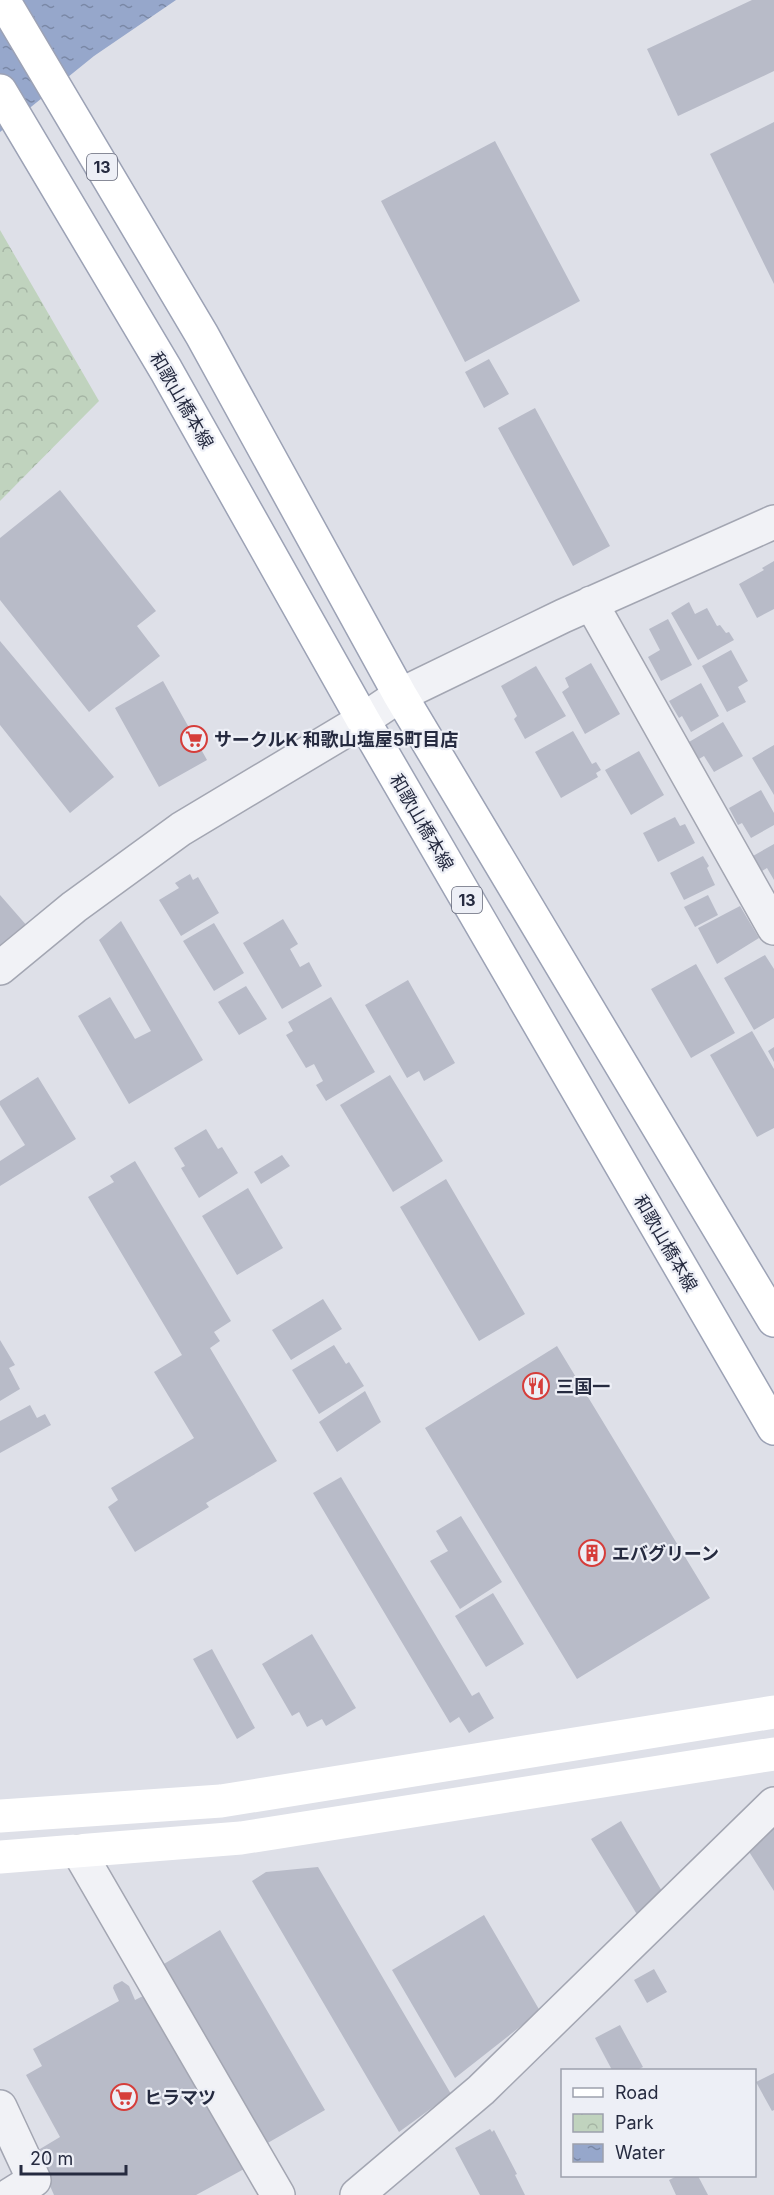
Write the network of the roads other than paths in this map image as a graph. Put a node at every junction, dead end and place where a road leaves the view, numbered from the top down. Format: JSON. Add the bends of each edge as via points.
{"nodes":[{"id":1,"x":3,"y":0,"type":"edge"},
{"id":2,"x":0,"y":91,"type":"edge"},
{"id":3,"x":774,"y":522,"type":"edge"},
{"id":4,"x":591,"y":603,"type":"junction"},
{"id":5,"x":400,"y":695,"type":"junction"},
{"id":6,"x":363,"y":720,"type":"junction"},
{"id":7,"x":774,"y":928,"type":"edge"},
{"id":8,"x":0,"y":968,"type":"edge"},
{"id":9,"x":774,"y":1320,"type":"edge"},
{"id":10,"x":774,"y":1428,"type":"edge"},
{"id":11,"x":774,"y":1712,"type":"edge"},
{"id":12,"x":774,"y":1754,"type":"edge"},
{"id":13,"x":774,"y":1804,"type":"edge"},
{"id":14,"x":0,"y":1816,"type":"edge"},
{"id":15,"x":79,"y":1852,"type":"junction"},
{"id":16,"x":0,"y":1857,"type":"edge"},
{"id":17,"x":0,"y":2107,"type":"edge"},
{"id":18,"x":10,"y":2195,"type":"edge"},
{"id":19,"x":278,"y":2195,"type":"edge"},
{"id":20,"x":357,"y":2195,"type":"edge"}],
"edges":[{"from":1,"to":5,"type":"main road","number":"13","via":[[202,335]]},
{"from":2,"to":6,"type":"main road","name":"和歌山橋本線","number":"13","via":[[166,370]]},
{"from":3,"to":4,"type":"street"},
{"from":4,"to":5,"type":"street"},
{"from":4,"to":7,"type":"street"},
{"from":5,"to":6,"type":"street"},
{"from":5,"to":9,"type":"main road","number":"13"},
{"from":6,"to":8,"type":"street","via":[[181,829],[74,907]]},
{"from":6,"to":10,"type":"main road","name":"和歌山橋本線","number":"13"},
{"from":11,"to":14,"type":"main road","via":[[221,1801]]},
{"from":12,"to":15,"type":"main road","via":[[241,1838]]},
{"from":13,"to":20,"type":"street","via":[[481,2090]]},
{"from":15,"to":16,"type":"main road"},
{"from":15,"to":19,"type":"street"},
{"from":17,"to":18,"type":"street","via":[[34,2180]]}]}
